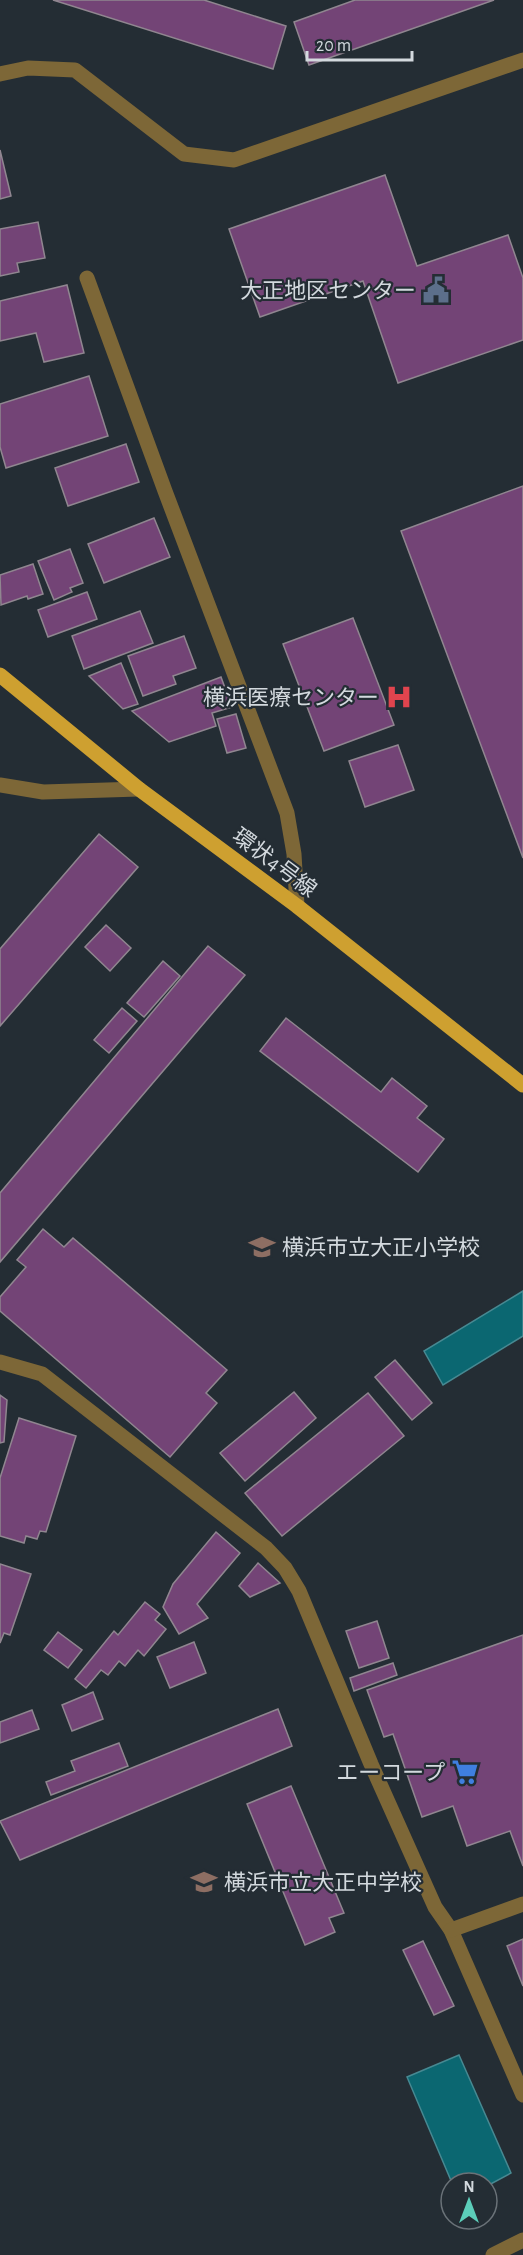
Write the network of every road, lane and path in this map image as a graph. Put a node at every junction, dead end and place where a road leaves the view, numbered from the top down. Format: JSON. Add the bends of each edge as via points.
{"nodes":[{"id":1,"x":523,"y":60,"type":"edge"},
{"id":2,"x":0,"y":74,"type":"edge"},
{"id":3,"x":87,"y":278,"type":"dead end"},
{"id":4,"x":0,"y":675,"type":"edge"},
{"id":5,"x":0,"y":785,"type":"edge"},
{"id":6,"x":139,"y":789,"type":"junction"},
{"id":7,"x":297,"y":906,"type":"junction"},
{"id":8,"x":523,"y":1085,"type":"edge"},
{"id":9,"x":0,"y":1362,"type":"edge"},
{"id":10,"x":523,"y":1904,"type":"edge"},
{"id":11,"x":451,"y":1930,"type":"junction"},
{"id":12,"x":523,"y":2096,"type":"edge"},
{"id":13,"x":523,"y":2240,"type":"edge"},
{"id":14,"x":493,"y":2255,"type":"edge"}],
"edges":[{"from":1,"to":2,"type":"street","via":[[234,160],[184,154],[75,70],[28,68]]},
{"from":3,"to":7,"type":"street","via":[[287,813]]},
{"from":4,"to":6,"type":"main road","name":"環状4号線"},
{"from":5,"to":6,"type":"street","via":[[43,792]]},
{"from":6,"to":7,"type":"main road","name":"環状4号線"},
{"from":7,"to":8,"type":"main road","name":"環状4号線"},
{"from":9,"to":11,"type":"street","via":[[42,1374],[266,1548],[285,1568],[299,1591],[435,1907]]},
{"from":10,"to":11,"type":"street"},
{"from":11,"to":12,"type":"street"},
{"from":13,"to":14,"type":"street"}]}
